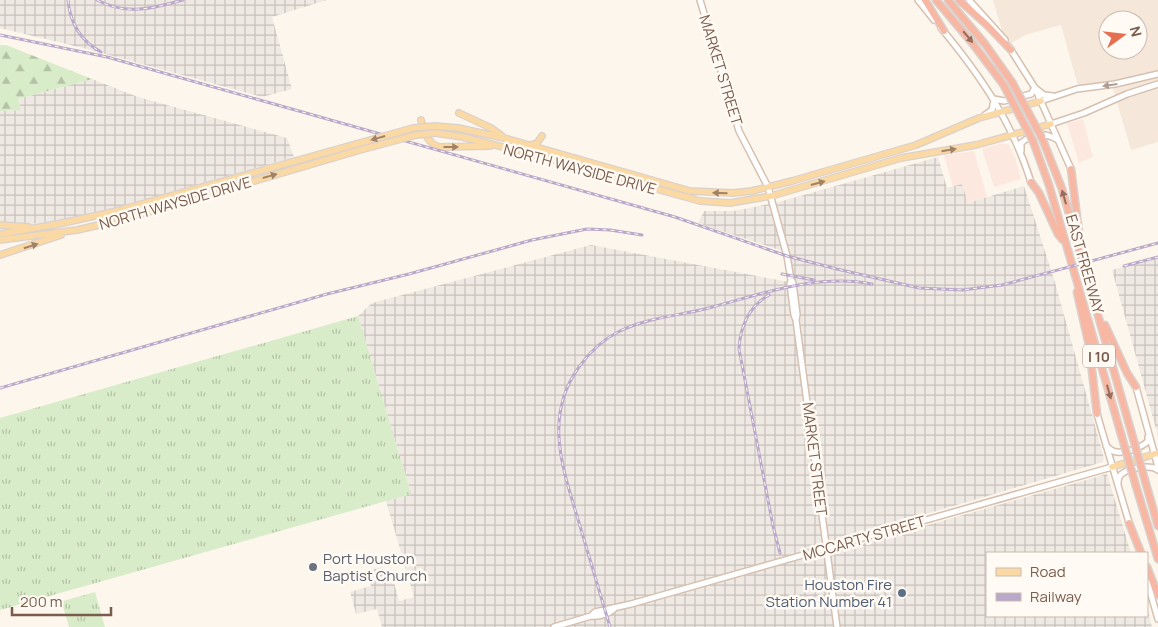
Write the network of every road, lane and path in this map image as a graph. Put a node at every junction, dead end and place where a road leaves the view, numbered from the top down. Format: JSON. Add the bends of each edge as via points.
{"nodes":[{"id":1,"x":700,"y":0,"type":"edge"},
{"id":2,"x":918,"y":0,"type":"edge"},
{"id":3,"x":925,"y":0,"type":"edge"},
{"id":4,"x":936,"y":0,"type":"edge"},
{"id":5,"x":948,"y":0,"type":"edge"},
{"id":6,"x":959,"y":0,"type":"edge"},
{"id":7,"x":970,"y":0,"type":"edge"},
{"id":8,"x":944,"y":30,"type":"junction"},
{"id":9,"x":1011,"y":50,"type":"junction"},
{"id":10,"x":1158,"y":74,"type":"edge"},
{"id":11,"x":1158,"y":84,"type":"edge"},
{"id":12,"x":1034,"y":88,"type":"junction"},
{"id":13,"x":1055,"y":96,"type":"junction"},
{"id":14,"x":994,"y":99,"type":"junction"},
{"id":15,"x":1041,"y":101,"type":"junction"},
{"id":16,"x":1000,"y":112,"type":"junction"},
{"id":17,"x":459,"y":113,"type":"dead end"},
{"id":18,"x":979,"y":118,"type":"junction"},
{"id":19,"x":421,"y":120,"type":"dead end"},
{"id":20,"x":1061,"y":121,"type":"junction"},
{"id":21,"x":1051,"y":124,"type":"junction"},
{"id":22,"x":436,"y":130,"type":"junction"},
{"id":23,"x":1012,"y":135,"type":"junction"},
{"id":24,"x":542,"y":136,"type":"dead end"},
{"id":25,"x":504,"y":138,"type":"junction"},
{"id":26,"x":998,"y":139,"type":"junction"},
{"id":27,"x":1059,"y":140,"type":"junction"},
{"id":28,"x":497,"y":146,"type":"junction"},
{"id":29,"x":530,"y":146,"type":"junction"},
{"id":30,"x":1021,"y":154,"type":"junction"},
{"id":31,"x":298,"y":164,"type":"junction"},
{"id":32,"x":1071,"y":169,"type":"joint"},
{"id":33,"x":1031,"y":182,"type":"joint"},
{"id":34,"x":768,"y":187,"type":"junction"},
{"id":35,"x":771,"y":196,"type":"junction"},
{"id":36,"x":0,"y":225,"type":"edge"},
{"id":37,"x":46,"y":227,"type":"junction"},
{"id":38,"x":77,"y":230,"type":"junction"},
{"id":39,"x":0,"y":234,"type":"edge"},
{"id":40,"x":0,"y":240,"type":"edge"},
{"id":41,"x":1065,"y":243,"type":"junction"},
{"id":42,"x":0,"y":255,"type":"edge"},
{"id":43,"x":1076,"y":278,"type":"junction"},
{"id":44,"x":1088,"y":281,"type":"junction"},
{"id":45,"x":1092,"y":291,"type":"junction"},
{"id":46,"x":1136,"y":387,"type":"joint"},
{"id":47,"x":1096,"y":414,"type":"joint"},
{"id":48,"x":1148,"y":432,"type":"junction"},
{"id":49,"x":1106,"y":445,"type":"junction"},
{"id":50,"x":1156,"y":454,"type":"edge"},
{"id":51,"x":1112,"y":466,"type":"junction"},
{"id":52,"x":1158,"y":469,"type":"edge"},
{"id":53,"x":1118,"y":486,"type":"junction"},
{"id":54,"x":1129,"y":523,"type":"joint"},
{"id":55,"x":1158,"y":526,"type":"edge"},
{"id":56,"x":827,"y":548,"type":"junction"},
{"id":57,"x":1140,"y":552,"type":"edge"},
{"id":58,"x":1158,"y":559,"type":"edge"},
{"id":59,"x":1148,"y":570,"type":"edge"},
{"id":60,"x":1148,"y":584,"type":"edge"},
{"id":61,"x":1158,"y":595,"type":"edge"},
{"id":62,"x":1158,"y":619,"type":"edge"},
{"id":63,"x":554,"y":627,"type":"edge"},
{"id":64,"x":837,"y":627,"type":"edge"}],
"edges":[{"from":1,"to":34,"type":"main road","name":"MARKET STREET","via":[[739,131]]},
{"from":2,"to":8,"type":"main road"},
{"from":3,"to":8,"type":"highway"},
{"from":4,"to":41,"type":"highway","name":"EAST FREEWAY","number":"I 10","one_way":true,"bridge":true,"via":[[1003,84],[1044,167]]},
{"from":44,"to":5,"type":"highway","name":"EAST FREEWAY","number":"I 10","one_way":true,"bridge":true,"via":[[1062,189],[1042,138],[1012,82]]},
{"from":6,"to":9,"type":"highway"},
{"from":7,"to":9,"type":"main road"},
{"from":8,"to":14,"type":"main road"},
{"from":9,"to":12,"type":"main road"},
{"from":10,"to":13,"type":"main road","name":"NORTH WAYSIDE DRIVE","one_way":true},
{"from":11,"to":20,"type":"main road","name":"NORTH WAYSIDE DRIVE"},
{"from":12,"to":13,"type":"main road","via":[[1044,95]]},
{"from":12,"to":14,"type":"main road","via":[[1027,96],[1004,101]]},
{"from":12,"to":15,"type":"main road"},
{"from":13,"to":15,"type":"main road","name":"NORTH WAYSIDE DRIVE"},
{"from":14,"to":16,"type":"main road"},
{"from":14,"to":18,"type":"main road","via":[[992,110]]},
{"from":15,"to":16,"type":"main road","name":"NORTH WAYSIDE DRIVE"},
{"from":15,"to":21,"type":"main road"},
{"from":16,"to":18,"type":"main road","name":"NORTH WAYSIDE DRIVE"},
{"from":16,"to":23,"type":"main road"},
{"from":17,"to":25,"type":"main road"},
{"from":18,"to":34,"type":"main road","name":"NORTH WAYSIDE DRIVE","via":[[916,145]]},
{"from":19,"to":28,"type":"main road","one_way":true,"via":[[427,139],[433,145]]},
{"from":20,"to":21,"type":"main road","name":"NORTH WAYSIDE DRIVE"},
{"from":20,"to":27,"type":"main road","via":[[1057,133]]},
{"from":21,"to":23,"type":"main road","name":"NORTH WAYSIDE DRIVE"},
{"from":21,"to":27,"type":"main road"},
{"from":22,"to":25,"type":"main road","name":"NORTH WAYSIDE DRIVE","via":[[458,128]]},
{"from":22,"to":28,"type":"main road","name":"NORTH WAYSIDE DRIVE"},
{"from":22,"to":31,"type":"main road","name":"NORTH WAYSIDE DRIVE","bridge":true},
{"from":23,"to":26,"type":"main road","name":"NORTH WAYSIDE DRIVE"},
{"from":23,"to":30,"type":"main road"},
{"from":24,"to":29,"type":"main road"},
{"from":25,"to":29,"type":"main road","name":"NORTH WAYSIDE DRIVE"},
{"from":26,"to":30,"type":"main road","via":[[1010,141]]},
{"from":35,"to":26,"type":"main road","name":"NORTH WAYSIDE DRIVE","one_way":true,"via":[[902,158]]},
{"from":27,"to":30,"type":"main road","via":[[1047,134],[1025,140],[1021,143]]},
{"from":27,"to":32,"type":"main road"},
{"from":28,"to":35,"type":"main road","name":"NORTH WAYSIDE DRIVE","via":[[700,202],[730,203]]},
{"from":34,"to":29,"type":"main road","name":"NORTH WAYSIDE DRIVE","one_way":true,"via":[[733,194],[690,191]]},
{"from":30,"to":33,"type":"main road"},
{"from":31,"to":37,"type":"main road","name":"NORTH WAYSIDE DRIVE"},
{"from":38,"to":31,"type":"main road","name":"NORTH WAYSIDE DRIVE","one_way":true,"via":[[143,214]]},
{"from":32,"to":44,"type":"highway"},
{"from":33,"to":41,"type":"highway"},
{"from":34,"to":35,"type":"main road","name":"MARKET STREET"},
{"from":35,"to":56,"type":"main road","name":"MARKET STREET","via":[[791,280]]},
{"from":36,"to":37,"type":"main road"},
{"from":37,"to":39,"type":"main road","name":"NORTH WAYSIDE DRIVE"},
{"from":38,"to":40,"type":"main road","name":"NORTH WAYSIDE DRIVE"},
{"from":42,"to":38,"type":"main road","one_way":true},
{"from":41,"to":43,"type":"highway","name":"EAST FREEWAY","number":"I 10"},
{"from":43,"to":47,"type":"highway"},
{"from":43,"to":58,"type":"highway","name":"EAST FREEWAY","number":"I 10","one_way":true,"bridge":true},
{"from":44,"to":45,"type":"highway","name":"EAST FREEWAY","number":"I 10"},
{"from":45,"to":46,"type":"highway","via":[[1115,348]]},
{"from":45,"to":55,"type":"highway","name":"EAST FREEWAY","number":"I 10","bridge":true},
{"from":46,"to":48,"type":"main road"},
{"from":47,"to":49,"type":"main road"},
{"from":48,"to":49,"type":"main road","via":[[1148,441],[1143,446],[1114,452]]},
{"from":48,"to":50,"type":"main road"},
{"from":49,"to":51,"type":"main road"},
{"from":50,"to":51,"type":"main road"},
{"from":50,"to":52,"type":"main road"},
{"from":51,"to":53,"type":"main road"},
{"from":51,"to":56,"type":"main road","name":"MCCARTY STREET"},
{"from":52,"to":53,"type":"main road","via":[[1149,466],[1125,472],[1118,478]]},
{"from":53,"to":54,"type":"main road"},
{"from":54,"to":57,"type":"highway"},
{"from":56,"to":63,"type":"main road","name":"MCCARTY STREET"},
{"from":56,"to":64,"type":"main road","name":"MARKET STREET"},
{"from":59,"to":61,"type":"highway"},
{"from":60,"to":62,"type":"main road"}]}
